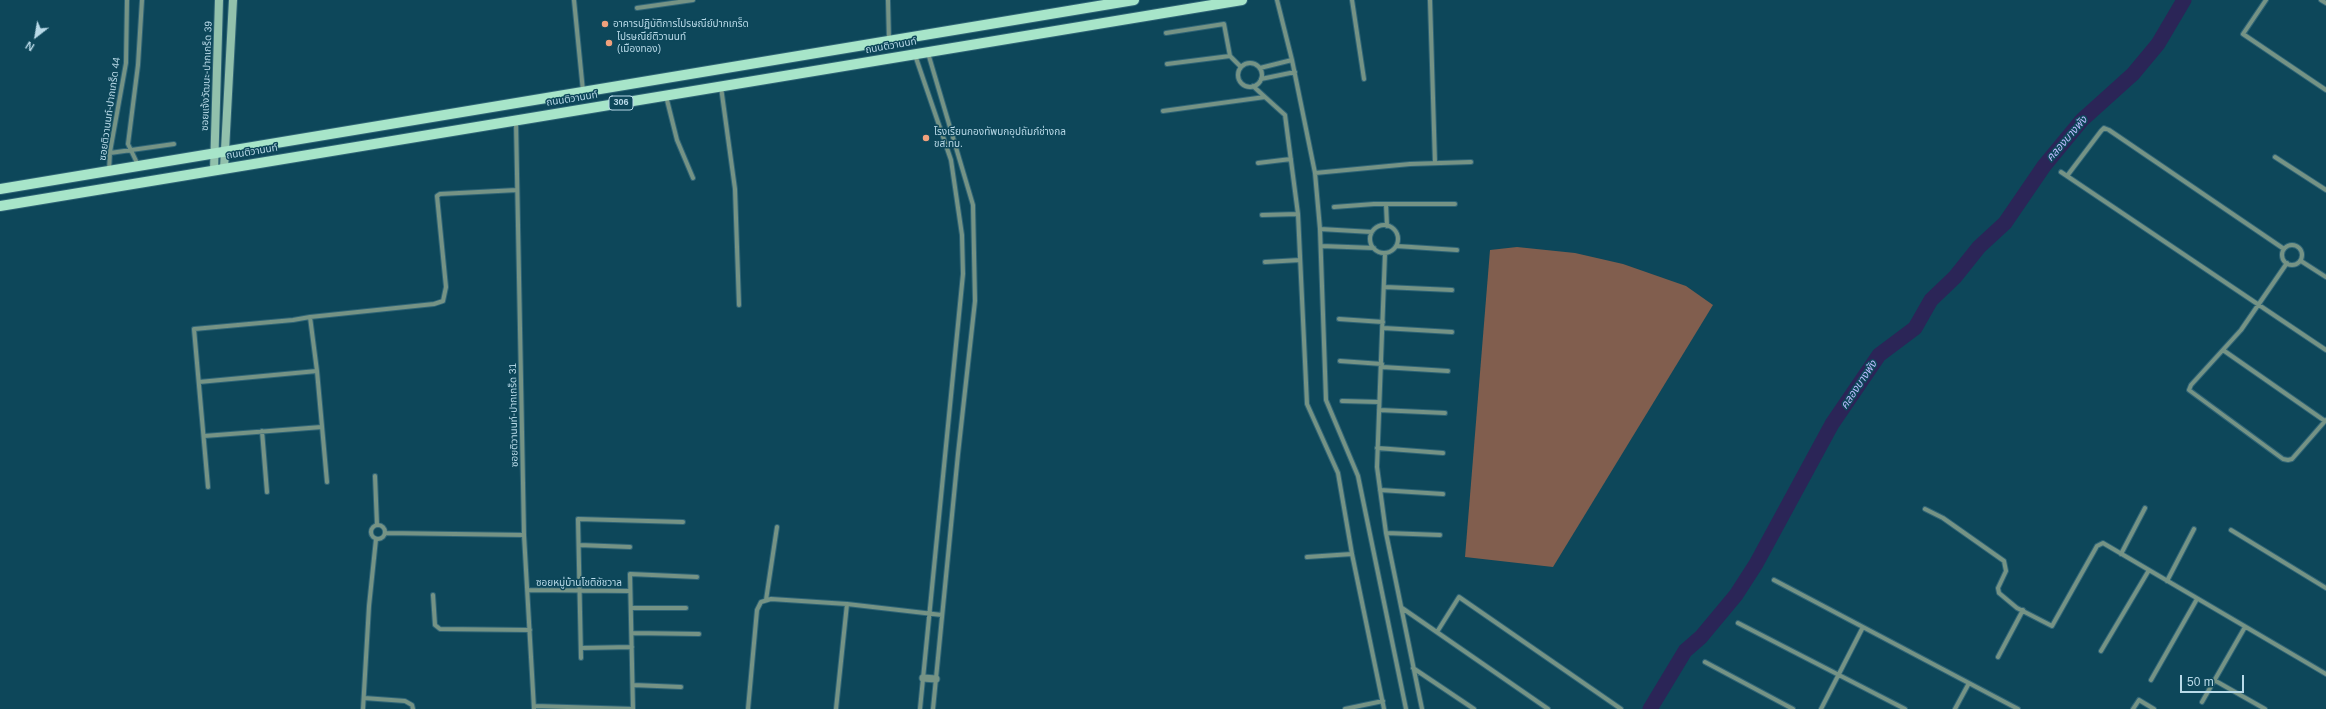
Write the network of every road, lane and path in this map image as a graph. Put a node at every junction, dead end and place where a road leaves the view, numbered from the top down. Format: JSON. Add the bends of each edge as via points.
{"nodes":[{"id":1,"x":127,"y":0,"type":"edge"},
{"id":2,"x":142,"y":0,"type":"edge"},
{"id":3,"x":219,"y":0,"type":"edge"},
{"id":4,"x":233,"y":0,"type":"edge"},
{"id":5,"x":574,"y":0,"type":"edge"},
{"id":6,"x":693,"y":0,"type":"edge"},
{"id":7,"x":888,"y":0,"type":"edge"},
{"id":8,"x":1134,"y":0,"type":"edge"},
{"id":9,"x":1242,"y":0,"type":"edge"},
{"id":10,"x":1277,"y":0,"type":"edge"},
{"id":11,"x":1352,"y":0,"type":"edge"},
{"id":12,"x":1430,"y":0,"type":"edge"},
{"id":13,"x":2266,"y":0,"type":"edge"},
{"id":14,"x":2321,"y":0,"type":"edge"},
{"id":15,"x":663,"y":2,"type":"edge"},
{"id":16,"x":1104,"y":2,"type":"edge"},
{"id":17,"x":2326,"y":3,"type":"edge"},
{"id":18,"x":637,"y":8,"type":"dead end"},
{"id":19,"x":1166,"y":32,"type":"dead end"},
{"id":20,"x":908,"y":38,"type":"junction"},
{"id":21,"x":889,"y":41,"type":"junction"},
{"id":22,"x":928,"y":52,"type":"junction"},
{"id":23,"x":912,"y":55,"type":"junction"},
{"id":24,"x":1230,"y":56,"type":"junction"},
{"id":25,"x":1292,"y":60,"type":"junction"},
{"id":26,"x":1167,"y":64,"type":"dead end"},
{"id":27,"x":1240,"y":67,"type":"junction"},
{"id":28,"x":1260,"y":68,"type":"junction"},
{"id":29,"x":1295,"y":72,"type":"junction"},
{"id":30,"x":1261,"y":79,"type":"junction"},
{"id":31,"x":1364,"y":79,"type":"dead end"},
{"id":32,"x":1253,"y":86,"type":"junction"},
{"id":33,"x":721,"y":87,"type":"junction"},
{"id":34,"x":2326,"y":90,"type":"edge"},
{"id":35,"x":583,"y":92,"type":"junction"},
{"id":36,"x":666,"y":96,"type":"junction"},
{"id":37,"x":1265,"y":97,"type":"junction"},
{"id":38,"x":514,"y":103,"type":"junction"},
{"id":39,"x":1163,"y":111,"type":"dead end"},
{"id":40,"x":516,"y":121,"type":"junction"},
{"id":41,"x":174,"y":144,"type":"dead end"},
{"id":42,"x":132,"y":150,"type":"junction"},
{"id":43,"x":227,"y":152,"type":"junction"},
{"id":44,"x":110,"y":153,"type":"junction"},
{"id":45,"x":214,"y":154,"type":"junction"},
{"id":46,"x":2275,"y":157,"type":"dead end"},
{"id":47,"x":1292,"y":159,"type":"junction"},
{"id":48,"x":1471,"y":162,"type":"dead end"},
{"id":49,"x":1258,"y":163,"type":"dead end"},
{"id":50,"x":1435,"y":163,"type":"junction"},
{"id":51,"x":139,"y":166,"type":"junction"},
{"id":52,"x":219,"y":170,"type":"junction"},
{"id":53,"x":109,"y":172,"type":"junction"},
{"id":54,"x":2061,"y":172,"type":"dead end"},
{"id":55,"x":1315,"y":173,"type":"junction"},
{"id":56,"x":2067,"y":176,"type":"junction"},
{"id":57,"x":693,"y":178,"type":"dead end"},
{"id":58,"x":0,"y":189,"type":"edge"},
{"id":59,"x":517,"y":190,"type":"junction"},
{"id":60,"x":2326,"y":190,"type":"edge"},
{"id":61,"x":1386,"y":204,"type":"junction"},
{"id":62,"x":1456,"y":204,"type":"dead end"},
{"id":63,"x":0,"y":206,"type":"edge"},
{"id":64,"x":1334,"y":207,"type":"dead end"},
{"id":65,"x":1298,"y":214,"type":"junction"},
{"id":66,"x":1262,"y":215,"type":"dead end"},
{"id":67,"x":1387,"y":226,"type":"junction"},
{"id":68,"x":1320,"y":229,"type":"junction"},
{"id":69,"x":1372,"y":232,"type":"junction"},
{"id":70,"x":1321,"y":246,"type":"junction"},
{"id":71,"x":1396,"y":246,"type":"junction"},
{"id":72,"x":1374,"y":248,"type":"junction"},
{"id":73,"x":2284,"y":249,"type":"junction"},
{"id":74,"x":1457,"y":250,"type":"dead end"},
{"id":75,"x":1385,"y":253,"type":"junction"},
{"id":76,"x":1300,"y":260,"type":"junction"},
{"id":77,"x":2301,"y":261,"type":"junction"},
{"id":78,"x":1265,"y":262,"type":"dead end"},
{"id":79,"x":2286,"y":263,"type":"junction"},
{"id":80,"x":2326,"y":277,"type":"edge"},
{"id":81,"x":1385,"y":287,"type":"junction"},
{"id":82,"x":1452,"y":290,"type":"dead end"},
{"id":83,"x":740,"y":305,"type":"dead end"},
{"id":84,"x":2258,"y":306,"type":"junction"},
{"id":85,"x":310,"y":317,"type":"junction"},
{"id":86,"x":1340,"y":319,"type":"dead end"},
{"id":87,"x":1383,"y":322,"type":"junction"},
{"id":88,"x":1383,"y":328,"type":"junction"},
{"id":89,"x":1452,"y":332,"type":"dead end"},
{"id":90,"x":2223,"y":350,"type":"junction"},
{"id":91,"x":2326,"y":350,"type":"edge"},
{"id":92,"x":1340,"y":361,"type":"dead end"},
{"id":93,"x":1382,"y":366,"type":"junction"},
{"id":94,"x":317,"y":371,"type":"junction"},
{"id":95,"x":1448,"y":371,"type":"dead end"},
{"id":96,"x":199,"y":382,"type":"junction"},
{"id":97,"x":1342,"y":401,"type":"dead end"},
{"id":98,"x":1379,"y":402,"type":"junction"},
{"id":99,"x":1379,"y":410,"type":"junction"},
{"id":100,"x":1445,"y":413,"type":"dead end"},
{"id":101,"x":2326,"y":420,"type":"edge"},
{"id":102,"x":322,"y":427,"type":"junction"},
{"id":103,"x":262,"y":431,"type":"junction"},
{"id":104,"x":204,"y":436,"type":"junction"},
{"id":105,"x":1377,"y":448,"type":"junction"},
{"id":106,"x":1443,"y":453,"type":"dead end"},
{"id":107,"x":375,"y":476,"type":"dead end"},
{"id":108,"x":326,"y":482,"type":"dead end"},
{"id":109,"x":208,"y":487,"type":"dead end"},
{"id":110,"x":1380,"y":490,"type":"junction"},
{"id":111,"x":267,"y":492,"type":"dead end"},
{"id":112,"x":1443,"y":494,"type":"dead end"},
{"id":113,"x":2145,"y":508,"type":"dead end"},
{"id":114,"x":1925,"y":509,"type":"dead end"},
{"id":115,"x":683,"y":522,"type":"dead end"},
{"id":116,"x":377,"y":525,"type":"junction"},
{"id":117,"x":777,"y":527,"type":"dead end"},
{"id":118,"x":2194,"y":529,"type":"dead end"},
{"id":119,"x":2231,"y":530,"type":"dead end"},
{"id":120,"x":385,"y":533,"type":"junction"},
{"id":121,"x":1386,"y":533,"type":"junction"},
{"id":122,"x":524,"y":535,"type":"junction"},
{"id":123,"x":1440,"y":535,"type":"dead end"},
{"id":124,"x":376,"y":539,"type":"junction"},
{"id":125,"x":579,"y":545,"type":"junction"},
{"id":126,"x":630,"y":547,"type":"dead end"},
{"id":127,"x":1352,"y":554,"type":"junction"},
{"id":128,"x":2121,"y":554,"type":"junction"},
{"id":129,"x":1307,"y":557,"type":"dead end"},
{"id":130,"x":2149,"y":570,"type":"junction"},
{"id":131,"x":697,"y":576,"type":"dead end"},
{"id":132,"x":1774,"y":580,"type":"dead end"},
{"id":133,"x":2167,"y":582,"type":"junction"},
{"id":134,"x":2326,"y":588,"type":"edge"},
{"id":135,"x":579,"y":589,"type":"junction"},
{"id":136,"x":528,"y":590,"type":"junction"},
{"id":137,"x":630,"y":591,"type":"junction"},
{"id":138,"x":433,"y":595,"type":"dead end"},
{"id":139,"x":2197,"y":599,"type":"junction"},
{"id":140,"x":766,"y":600,"type":"junction"},
{"id":141,"x":847,"y":604,"type":"junction"},
{"id":142,"x":1402,"y":607,"type":"junction"},
{"id":143,"x":631,"y":608,"type":"junction"},
{"id":144,"x":686,"y":608,"type":"dead end"},
{"id":145,"x":2023,"y":610,"type":"junction"},
{"id":146,"x":929,"y":613,"type":"junction"},
{"id":147,"x":942,"y":615,"type":"junction"},
{"id":148,"x":1738,"y":623,"type":"dead end"},
{"id":149,"x":1863,"y":627,"type":"junction"},
{"id":150,"x":2245,"y":627,"type":"junction"},
{"id":151,"x":530,"y":630,"type":"junction"},
{"id":152,"x":632,"y":632,"type":"junction"},
{"id":153,"x":1437,"y":632,"type":"junction"},
{"id":154,"x":699,"y":634,"type":"dead end"},
{"id":155,"x":581,"y":648,"type":"junction"},
{"id":156,"x":632,"y":648,"type":"junction"},
{"id":157,"x":2101,"y":651,"type":"dead end"},
{"id":158,"x":1998,"y":657,"type":"dead end"},
{"id":159,"x":581,"y":658,"type":"dead end"},
{"id":160,"x":1705,"y":662,"type":"dead end"},
{"id":161,"x":1413,"y":668,"type":"junction"},
{"id":162,"x":2326,"y":674,"type":"edge"},
{"id":163,"x":1838,"y":675,"type":"junction"},
{"id":164,"x":923,"y":678,"type":"junction"},
{"id":165,"x":936,"y":679,"type":"junction"},
{"id":166,"x":2151,"y":680,"type":"dead end"},
{"id":167,"x":2214,"y":680,"type":"junction"},
{"id":168,"x":1969,"y":683,"type":"junction"},
{"id":169,"x":633,"y":685,"type":"junction"},
{"id":170,"x":681,"y":687,"type":"dead end"},
{"id":171,"x":364,"y":698,"type":"junction"},
{"id":172,"x":1382,"y":701,"type":"junction"},
{"id":173,"x":2202,"y":702,"type":"dead end"},
{"id":174,"x":534,"y":708,"type":"edge"},
{"id":175,"x":582,"y":708,"type":"edge"},
{"id":176,"x":363,"y":709,"type":"edge"},
{"id":177,"x":413,"y":709,"type":"edge"},
{"id":178,"x":633,"y":709,"type":"edge"},
{"id":179,"x":748,"y":709,"type":"edge"},
{"id":180,"x":836,"y":709,"type":"edge"},
{"id":181,"x":920,"y":709,"type":"edge"},
{"id":182,"x":933,"y":709,"type":"edge"},
{"id":183,"x":1345,"y":709,"type":"edge"},
{"id":184,"x":1384,"y":709,"type":"edge"},
{"id":185,"x":1406,"y":709,"type":"edge"},
{"id":186,"x":1422,"y":709,"type":"edge"},
{"id":187,"x":1474,"y":709,"type":"edge"},
{"id":188,"x":1548,"y":709,"type":"edge"},
{"id":189,"x":1622,"y":709,"type":"edge"},
{"id":190,"x":1794,"y":709,"type":"edge"},
{"id":191,"x":1821,"y":709,"type":"edge"},
{"id":192,"x":1905,"y":709,"type":"edge"},
{"id":193,"x":1955,"y":709,"type":"edge"},
{"id":194,"x":2018,"y":709,"type":"edge"},
{"id":195,"x":2133,"y":709,"type":"edge"},
{"id":196,"x":2154,"y":709,"type":"edge"},
{"id":197,"x":2265,"y":709,"type":"edge"}],
"edges":[{"from":1,"to":44,"type":"street","name":"ซอยติวานนท์-ปากเกร็ด 44","via":[[126,63]]},
{"from":2,"to":42,"type":"street","via":[[138,64],[128,144]]},
{"from":3,"to":45,"type":"main road","name":"ซอยแจ้งวัฒนะ-ปากเกร็ด 39"},
{"from":4,"to":43,"type":"main road"},
{"from":5,"to":35,"type":"street"},
{"from":6,"to":15,"type":"street"},
{"from":7,"to":21,"type":"street"},
{"from":8,"to":16,"type":"main road","name":"ถนนติวานนท์","number":"306"},
{"from":9,"to":22,"type":"main road","name":"ถนนติวานนท์","number":"306"},
{"from":10,"to":25,"type":"street"},
{"from":11,"to":31,"type":"street"},
{"from":12,"to":50,"type":"street"},
{"from":13,"to":34,"type":"street","via":[[2243,34]]},
{"from":14,"to":17,"type":"street"},
{"from":15,"to":18,"type":"street"},
{"from":16,"to":20,"type":"main road","name":"ถนนติวานนท์","number":"306"},
{"from":19,"to":24,"type":"street","via":[[1224,24]]},
{"from":20,"to":21,"type":"main road","name":"ถนนติวานนท์","number":"306"},
{"from":20,"to":23,"type":"main road"},
{"from":21,"to":35,"type":"main road","name":"ถนนติวานนท์","number":"306"},
{"from":22,"to":23,"type":"main road","name":"ถนนติวานนท์","number":"306"},
{"from":22,"to":147,"type":"street","via":[[973,205],[975,301]]},
{"from":23,"to":33,"type":"main road","name":"ถนนติวานนท์","number":"306"},
{"from":23,"to":146,"type":"street","via":[[951,160],[962,236],[963,274]]},
{"from":24,"to":26,"type":"street"},
{"from":24,"to":27,"type":"street"},
{"from":25,"to":28,"type":"street"},
{"from":25,"to":29,"type":"street"},
{"from":27,"to":28,"type":"street","via":[[1250,63]]},
{"from":27,"to":32,"type":"street","via":[[1240,81],[1246,86]]},
{"from":28,"to":30,"type":"street"},
{"from":29,"to":30,"type":"street"},
{"from":29,"to":55,"type":"street"},
{"from":30,"to":32,"type":"street"},
{"from":32,"to":37,"type":"street"},
{"from":33,"to":36,"type":"main road","name":"ถนนติวานนท์","number":"306"},
{"from":33,"to":83,"type":"street","via":[[735,189]]},
{"from":35,"to":38,"type":"main road","name":"ถนนติวานนท์","number":"306"},
{"from":36,"to":40,"type":"main road","name":"ถนนติวานนท์","number":"306"},
{"from":36,"to":57,"type":"street","via":[[677,140]]},
{"from":37,"to":39,"type":"street"},
{"from":37,"to":47,"type":"street","via":[[1285,115]]},
{"from":38,"to":40,"type":"main road"},
{"from":38,"to":43,"type":"main road","name":"ถนนติวานนท์","number":"306"},
{"from":40,"to":52,"type":"main road","name":"ถนนติวานนท์","number":"306"},
{"from":40,"to":59,"type":"street","name":"ซอยติวานนท์-ปากเกร็ด 31"},
{"from":41,"to":42,"type":"street"},
{"from":42,"to":44,"type":"street"},
{"from":42,"to":51,"type":"street"},
{"from":43,"to":45,"type":"main road","name":"ถนนติวานนท์","number":"306"},
{"from":43,"to":52,"type":"main road"},
{"from":44,"to":53,"type":"street","name":"ซอยติวานนท์-ปากเกร็ด 44"},
{"from":45,"to":51,"type":"main road","name":"ถนนติวานนท์","number":"306"},
{"from":45,"to":52,"type":"main road","name":"ซอยแจ้งวัฒนะ-ปากเกร็ด 39"},
{"from":46,"to":60,"type":"street"},
{"from":47,"to":49,"type":"street"},
{"from":47,"to":65,"type":"street"},
{"from":48,"to":50,"type":"street"},
{"from":50,"to":55,"type":"street"},
{"from":51,"to":53,"type":"main road","name":"ถนนติวานนท์","number":"306"},
{"from":52,"to":63,"type":"main road","name":"ถนนติวานนท์","number":"306"},
{"from":53,"to":58,"type":"main road","name":"ถนนติวานนท์","number":"306"},
{"from":54,"to":56,"type":"street"},
{"from":55,"to":68,"type":"street"},
{"from":56,"to":73,"type":"street","via":[[2104,128]]},
{"from":56,"to":84,"type":"street"},
{"from":59,"to":85,"type":"street","via":[[437,196],[446,287],[443,301]]},
{"from":59,"to":122,"type":"street","name":"ซอยติวานนท์-ปากเกร็ด 31"},
{"from":61,"to":62,"type":"street"},
{"from":61,"to":64,"type":"street"},
{"from":61,"to":67,"type":"street"},
{"from":65,"to":66,"type":"street"},
{"from":65,"to":76,"type":"street"},
{"from":67,"to":69,"type":"street","via":[[1378,227]]},
{"from":67,"to":71,"type":"street","via":[[1397,234]]},
{"from":68,"to":69,"type":"street"},
{"from":68,"to":70,"type":"street"},
{"from":69,"to":72,"type":"street","via":[[1370,241]]},
{"from":70,"to":72,"type":"street"},
{"from":70,"to":185,"type":"street","via":[[1326,400],[1358,476]]},
{"from":71,"to":74,"type":"street"},
{"from":71,"to":75,"type":"street"},
{"from":72,"to":75,"type":"street"},
{"from":73,"to":77,"type":"street","via":[[2291,244],[2298,246],[2303,253]]},
{"from":73,"to":79,"type":"street","via":[[2282,256]]},
{"from":75,"to":81,"type":"street"},
{"from":76,"to":78,"type":"street"},
{"from":76,"to":127,"type":"street","via":[[1307,404],[1338,473]]},
{"from":77,"to":79,"type":"street","via":[[2294,265]]},
{"from":77,"to":80,"type":"street"},
{"from":79,"to":84,"type":"street"},
{"from":81,"to":82,"type":"street"},
{"from":81,"to":87,"type":"street"},
{"from":84,"to":90,"type":"street"},
{"from":84,"to":91,"type":"street"},
{"from":85,"to":94,"type":"street"},
{"from":85,"to":96,"type":"street","via":[[194,329]]},
{"from":86,"to":87,"type":"street"},
{"from":87,"to":88,"type":"street"},
{"from":88,"to":89,"type":"street"},
{"from":88,"to":93,"type":"street"},
{"from":90,"to":101,"type":"street"},
{"from":90,"to":101,"type":"street","via":[[2188,390],[2283,459],[2292,459]]},
{"from":92,"to":93,"type":"street"},
{"from":93,"to":95,"type":"street"},
{"from":93,"to":98,"type":"street"},
{"from":94,"to":96,"type":"street"},
{"from":94,"to":102,"type":"street"},
{"from":96,"to":104,"type":"street"},
{"from":97,"to":98,"type":"street"},
{"from":98,"to":99,"type":"street"},
{"from":99,"to":100,"type":"street"},
{"from":99,"to":105,"type":"street"},
{"from":102,"to":103,"type":"street"},
{"from":102,"to":108,"type":"street"},
{"from":103,"to":104,"type":"street"},
{"from":103,"to":111,"type":"street"},
{"from":104,"to":109,"type":"street"},
{"from":105,"to":106,"type":"street"},
{"from":105,"to":110,"type":"street"},
{"from":107,"to":116,"type":"street"},
{"from":110,"to":112,"type":"street"},
{"from":110,"to":121,"type":"street"},
{"from":113,"to":128,"type":"street"},
{"from":114,"to":145,"type":"street","via":[[1943,518],[2004,562],[2006,571],[1998,588],[1999,594]]},
{"from":115,"to":125,"type":"street","via":[[578,519]]},
{"from":116,"to":120,"type":"street","via":[[382,527]]},
{"from":116,"to":124,"type":"street","via":[[371,532],[372,537]]},
{"from":117,"to":140,"type":"street"},
{"from":118,"to":133,"type":"street"},
{"from":119,"to":134,"type":"street"},
{"from":120,"to":122,"type":"street"},
{"from":120,"to":124,"type":"street","via":[[382,538]]},
{"from":121,"to":123,"type":"street"},
{"from":121,"to":142,"type":"street"},
{"from":122,"to":136,"type":"street","name":"ซอยติวานนท์-ปากเกร็ด 31"},
{"from":124,"to":171,"type":"street"},
{"from":125,"to":126,"type":"street"},
{"from":125,"to":135,"type":"street"},
{"from":127,"to":129,"type":"street"},
{"from":127,"to":172,"type":"street"},
{"from":128,"to":130,"type":"street"},
{"from":128,"to":145,"type":"street","via":[[2103,543],[2099,544],[2052,626]]},
{"from":130,"to":133,"type":"street"},
{"from":130,"to":157,"type":"street"},
{"from":131,"to":137,"type":"street","via":[[630,574]]},
{"from":132,"to":149,"type":"street"},
{"from":133,"to":139,"type":"street"},
{"from":135,"to":136,"type":"street","name":"ซอยหมู่บ้านโชติชัชวาล"},
{"from":135,"to":137,"type":"street","name":"ซอยหมู่บ้านโชติชัชวาล"},
{"from":135,"to":155,"type":"street"},
{"from":136,"to":151,"type":"street","name":"ซอยติวานนท์-ปากเกร็ด 31"},
{"from":137,"to":143,"type":"street"},
{"from":138,"to":151,"type":"street","via":[[435,625],[440,629]]},
{"from":139,"to":150,"type":"street"},
{"from":139,"to":166,"type":"street"},
{"from":140,"to":141,"type":"street"},
{"from":140,"to":179,"type":"street","via":[[761,602],[757,610]]},
{"from":141,"to":146,"type":"street"},
{"from":141,"to":180,"type":"street"},
{"from":142,"to":153,"type":"street"},
{"from":142,"to":161,"type":"street"},
{"from":143,"to":144,"type":"street"},
{"from":143,"to":152,"type":"street"},
{"from":145,"to":158,"type":"street"},
{"from":146,"to":147,"type":"street"},
{"from":146,"to":164,"type":"street"},
{"from":147,"to":165,"type":"street"},
{"from":148,"to":163,"type":"street"},
{"from":149,"to":163,"type":"street"},
{"from":149,"to":168,"type":"street"},
{"from":150,"to":162,"type":"street"},
{"from":150,"to":167,"type":"street"},
{"from":151,"to":174,"type":"street","name":"ซอยติวานนท์-ปากเกร็ด 31"},
{"from":152,"to":154,"type":"street"},
{"from":152,"to":156,"type":"street"},
{"from":153,"to":188,"type":"street"},
{"from":153,"to":189,"type":"street","via":[[1460,597]]},
{"from":155,"to":156,"type":"street"},
{"from":155,"to":159,"type":"street"},
{"from":156,"to":169,"type":"street"},
{"from":160,"to":190,"type":"street"},
{"from":161,"to":186,"type":"street"},
{"from":161,"to":187,"type":"street"},
{"from":163,"to":191,"type":"street"},
{"from":163,"to":192,"type":"street"},
{"from":164,"to":165,"type":"street"},
{"from":164,"to":181,"type":"street"},
{"from":165,"to":182,"type":"street"},
{"from":167,"to":173,"type":"street"},
{"from":167,"to":197,"type":"street"},
{"from":168,"to":193,"type":"street"},
{"from":168,"to":194,"type":"street"},
{"from":169,"to":170,"type":"street"},
{"from":169,"to":178,"type":"street"},
{"from":171,"to":176,"type":"street"},
{"from":171,"to":177,"type":"street","via":[[405,701],[412,705]]},
{"from":172,"to":183,"type":"street"},
{"from":172,"to":184,"type":"street"},
{"from":174,"to":175,"type":"street"},
{"from":175,"to":178,"type":"street"},
{"from":195,"to":196,"type":"street","via":[[2139,700]]}]}
